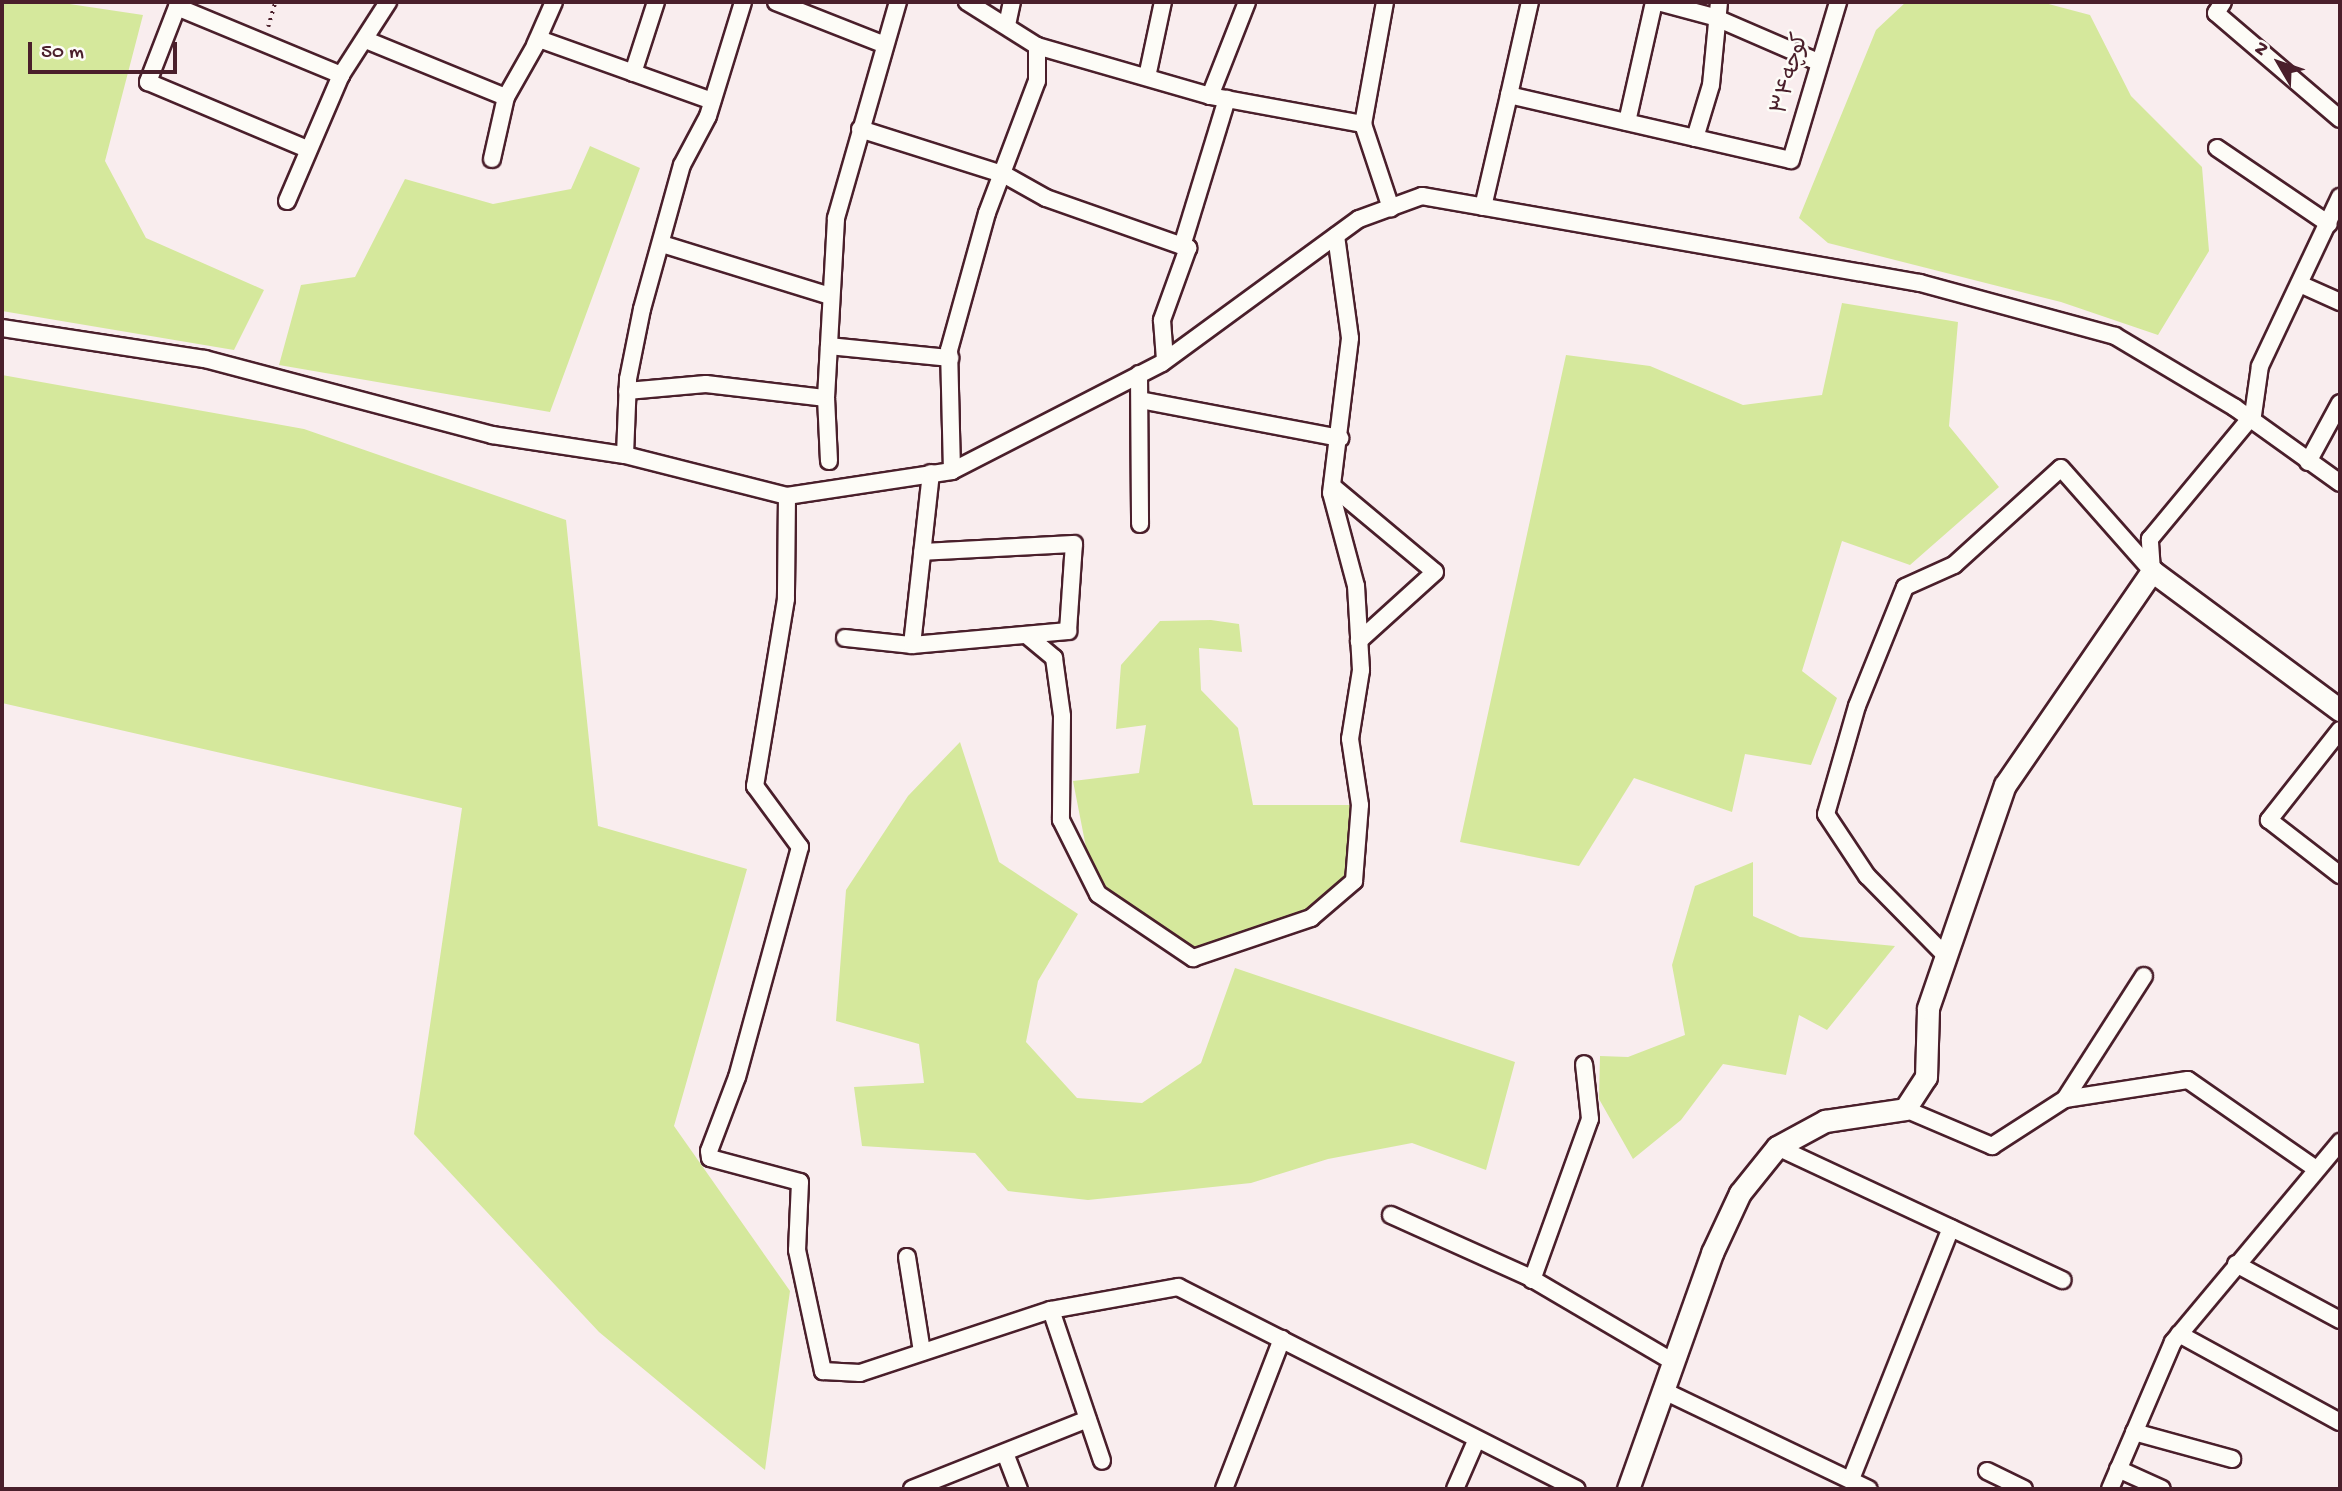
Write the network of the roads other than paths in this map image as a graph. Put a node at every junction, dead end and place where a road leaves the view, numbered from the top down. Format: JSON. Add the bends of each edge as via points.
{"nodes":[{"id":1,"x":388,"y":2,"type":"edge"},
{"id":2,"x":554,"y":2,"type":"edge"},
{"id":3,"x":656,"y":2,"type":"edge"},
{"id":4,"x":743,"y":2,"type":"edge"},
{"id":5,"x":776,"y":2,"type":"edge"},
{"id":6,"x":898,"y":2,"type":"edge"},
{"id":7,"x":967,"y":2,"type":"edge"},
{"id":8,"x":1012,"y":2,"type":"edge"},
{"id":9,"x":1163,"y":2,"type":"edge"},
{"id":10,"x":1247,"y":2,"type":"edge"},
{"id":11,"x":1385,"y":2,"type":"edge"},
{"id":12,"x":1530,"y":2,"type":"edge"},
{"id":13,"x":1656,"y":2,"type":"edge"},
{"id":14,"x":1838,"y":2,"type":"edge"},
{"id":15,"x":2223,"y":2,"type":"edge"},
{"id":16,"x":178,"y":4,"type":"edge"},
{"id":17,"x":1716,"y":9,"type":"edge"},
{"id":18,"x":1007,"y":25,"type":"junction"},
{"id":19,"x":366,"y":40,"type":"junction"},
{"id":20,"x":536,"y":45,"type":"junction"},
{"id":21,"x":885,"y":45,"type":"junction"},
{"id":22,"x":1037,"y":46,"type":"junction"},
{"id":23,"x":1818,"y":62,"type":"junction"},
{"id":24,"x":633,"y":73,"type":"junction"},
{"id":25,"x":341,"y":75,"type":"junction"},
{"id":26,"x":1147,"y":77,"type":"junction"},
{"id":27,"x":1509,"y":95,"type":"junction"},
{"id":28,"x":1210,"y":96,"type":"junction"},
{"id":29,"x":506,"y":97,"type":"junction"},
{"id":30,"x":1227,"y":99,"type":"junction"},
{"id":31,"x":712,"y":101,"type":"junction"},
{"id":32,"x":2340,"y":119,"type":"edge"},
{"id":33,"x":1627,"y":122,"type":"junction"},
{"id":34,"x":1363,"y":124,"type":"junction"},
{"id":35,"x":860,"y":129,"type":"junction"},
{"id":36,"x":1695,"y":138,"type":"junction"},
{"id":37,"x":2217,"y":148,"type":"dead end"},
{"id":38,"x":307,"y":149,"type":"junction"},
{"id":39,"x":492,"y":159,"type":"dead end"},
{"id":40,"x":1005,"y":175,"type":"junction"},
{"id":41,"x":2340,"y":197,"type":"edge"},
{"id":42,"x":287,"y":201,"type":"dead end"},
{"id":43,"x":1483,"y":207,"type":"junction"},
{"id":44,"x":1391,"y":208,"type":"junction"},
{"id":45,"x":2329,"y":224,"type":"junction"},
{"id":46,"x":1336,"y":236,"type":"junction"},
{"id":47,"x":662,"y":244,"type":"junction"},
{"id":48,"x":1182,"y":246,"type":"junction"},
{"id":49,"x":2302,"y":285,"type":"junction"},
{"id":50,"x":830,"y":296,"type":"junction"},
{"id":51,"x":2340,"y":302,"type":"edge"},
{"id":52,"x":2,"y":328,"type":"edge"},
{"id":53,"x":829,"y":346,"type":"junction"},
{"id":54,"x":950,"y":358,"type":"junction"},
{"id":55,"x":1165,"y":360,"type":"junction"},
{"id":56,"x":1139,"y":374,"type":"junction"},
{"id":57,"x":627,"y":391,"type":"junction"},
{"id":58,"x":826,"y":398,"type":"junction"},
{"id":59,"x":1140,"y":400,"type":"junction"},
{"id":60,"x":2340,"y":403,"type":"edge"},
{"id":61,"x":2250,"y":419,"type":"junction"},
{"id":62,"x":1340,"y":438,"type":"junction"},
{"id":63,"x":625,"y":455,"type":"junction"},
{"id":64,"x":829,"y":461,"type":"dead end"},
{"id":65,"x":2308,"y":462,"type":"junction"},
{"id":66,"x":952,"y":471,"type":"junction"},
{"id":67,"x":932,"y":473,"type":"junction"},
{"id":68,"x":2340,"y":483,"type":"edge"},
{"id":69,"x":1332,"y":486,"type":"junction"},
{"id":70,"x":787,"y":496,"type":"junction"},
{"id":71,"x":1140,"y":524,"type":"dead end"},
{"id":72,"x":922,"y":552,"type":"junction"},
{"id":73,"x":2152,"y":571,"type":"junction"},
{"id":74,"x":1030,"y":637,"type":"junction"},
{"id":75,"x":845,"y":638,"type":"dead end"},
{"id":76,"x":1359,"y":641,"type":"junction"},
{"id":77,"x":912,"y":645,"type":"junction"},
{"id":78,"x":2340,"y":710,"type":"edge"},
{"id":79,"x":2340,"y":730,"type":"edge"},
{"id":80,"x":2340,"y":875,"type":"edge"},
{"id":81,"x":1945,"y":955,"type":"junction"},
{"id":82,"x":2144,"y":976,"type":"dead end"},
{"id":83,"x":1584,"y":1064,"type":"dead end"},
{"id":84,"x":2065,"y":1099,"type":"junction"},
{"id":85,"x":1905,"y":1109,"type":"junction"},
{"id":86,"x":2340,"y":1142,"type":"edge"},
{"id":87,"x":1777,"y":1147,"type":"junction"},
{"id":88,"x":2316,"y":1169,"type":"junction"},
{"id":89,"x":1391,"y":1215,"type":"dead end"},
{"id":90,"x":1951,"y":1228,"type":"junction"},
{"id":91,"x":907,"y":1257,"type":"dead end"},
{"id":92,"x":2236,"y":1264,"type":"junction"},
{"id":93,"x":1532,"y":1280,"type":"junction"},
{"id":94,"x":2062,"y":1280,"type":"dead end"},
{"id":95,"x":1051,"y":1310,"type":"junction"},
{"id":96,"x":2340,"y":1320,"type":"edge"},
{"id":97,"x":2179,"y":1334,"type":"junction"},
{"id":98,"x":1282,"y":1339,"type":"junction"},
{"id":99,"x":922,"y":1352,"type":"junction"},
{"id":100,"x":1672,"y":1361,"type":"junction"},
{"id":101,"x":1662,"y":1390,"type":"junction"},
{"id":102,"x":1088,"y":1419,"type":"junction"},
{"id":103,"x":2340,"y":1422,"type":"edge"},
{"id":104,"x":2134,"y":1432,"type":"junction"},
{"id":105,"x":1476,"y":1441,"type":"junction"},
{"id":106,"x":1005,"y":1453,"type":"junction"},
{"id":107,"x":2232,"y":1459,"type":"dead end"},
{"id":108,"x":1102,"y":1461,"type":"dead end"},
{"id":109,"x":2118,"y":1469,"type":"junction"},
{"id":110,"x":1987,"y":1471,"type":"dead end"},
{"id":111,"x":1851,"y":1479,"type":"junction"},
{"id":112,"x":912,"y":1489,"type":"edge"},
{"id":113,"x":1019,"y":1489,"type":"edge"},
{"id":114,"x":1224,"y":1489,"type":"edge"},
{"id":115,"x":1455,"y":1489,"type":"edge"},
{"id":116,"x":1577,"y":1489,"type":"edge"},
{"id":117,"x":1628,"y":1489,"type":"edge"},
{"id":118,"x":1869,"y":1489,"type":"edge"},
{"id":119,"x":2024,"y":1489,"type":"edge"},
{"id":120,"x":2110,"y":1489,"type":"edge"},
{"id":121,"x":2162,"y":1489,"type":"edge"}],
"edges":[{"from":1,"to":19,"type":"street"},
{"from":2,"to":20,"type":"street"},
{"from":3,"to":24,"type":"street"},
{"from":4,"to":31,"type":"street"},
{"from":5,"to":21,"type":"street"},
{"from":6,"to":21,"type":"street"},
{"from":7,"to":18,"type":"street"},
{"from":8,"to":18,"type":"street"},
{"from":9,"to":26,"type":"street"},
{"from":10,"to":28,"type":"street"},
{"from":11,"to":34,"type":"street"},
{"from":12,"to":27,"type":"street"},
{"from":13,"to":17,"type":"street"},
{"from":13,"to":33,"type":"street"},
{"from":14,"to":23,"type":"street","name":"کوچه۳۴"},
{"from":15,"to":32,"type":"street","via":[[2216,12]]},
{"from":16,"to":25,"type":"street"},
{"from":16,"to":38,"type":"street","via":[[148,82]]},
{"from":17,"to":23,"type":"street"},
{"from":17,"to":36,"type":"street","via":[[1712,85]]},
{"from":18,"to":22,"type":"street"},
{"from":19,"to":25,"type":"street"},
{"from":19,"to":29,"type":"street"},
{"from":20,"to":24,"type":"street","via":[[538,39]]},
{"from":20,"to":29,"type":"street"},
{"from":21,"to":35,"type":"street"},
{"from":22,"to":26,"type":"street"},
{"from":22,"to":40,"type":"street","via":[[1037,81]]},
{"from":23,"to":36,"type":"street","name":"کوچه۳۴","via":[[1791,160]]},
{"from":24,"to":31,"type":"street"},
{"from":25,"to":38,"type":"street"},
{"from":26,"to":28,"type":"street"},
{"from":27,"to":33,"type":"street"},
{"from":27,"to":43,"type":"street"},
{"from":28,"to":30,"type":"street"},
{"from":29,"to":39,"type":"street"},
{"from":30,"to":34,"type":"street"},
{"from":30,"to":48,"type":"street"},
{"from":31,"to":47,"type":"street","via":[[682,165]]},
{"from":33,"to":36,"type":"street"},
{"from":34,"to":44,"type":"street"},
{"from":35,"to":40,"type":"street"},
{"from":35,"to":50,"type":"street","via":[[836,218]]},
{"from":37,"to":45,"type":"street"},
{"from":38,"to":42,"type":"street"},
{"from":40,"to":48,"type":"street","via":[[1046,198]]},
{"from":40,"to":54,"type":"street","via":[[987,213]]},
{"from":41,"to":45,"type":"street"},
{"from":43,"to":44,"type":"street","via":[[1422,196]]},
{"from":43,"to":61,"type":"street","via":[[1920,283],[2087,328],[2115,336]]},
{"from":44,"to":46,"type":"street","via":[[1359,219]]},
{"from":45,"to":49,"type":"street"},
{"from":46,"to":55,"type":"street"},
{"from":46,"to":62,"type":"street","via":[[1350,338]]},
{"from":47,"to":50,"type":"street"},
{"from":47,"to":57,"type":"street","via":[[642,309]]},
{"from":48,"to":55,"type":"street","via":[[1188,248],[1162,320]]},
{"from":49,"to":51,"type":"street"},
{"from":49,"to":61,"type":"street","via":[[2260,366]]},
{"from":50,"to":53,"type":"street"},
{"from":52,"to":63,"type":"street","via":[[205,359],[492,435]]},
{"from":53,"to":54,"type":"street"},
{"from":53,"to":58,"type":"street"},
{"from":54,"to":66,"type":"street"},
{"from":55,"to":56,"type":"street"},
{"from":56,"to":59,"type":"street"},
{"from":56,"to":66,"type":"street"},
{"from":57,"to":58,"type":"street","via":[[706,384]]},
{"from":57,"to":63,"type":"street"},
{"from":58,"to":64,"type":"street"},
{"from":59,"to":62,"type":"street"},
{"from":59,"to":71,"type":"street"},
{"from":60,"to":65,"type":"street"},
{"from":61,"to":65,"type":"street"},
{"from":61,"to":73,"type":"street","via":[[2150,539]]},
{"from":62,"to":69,"type":"street"},
{"from":63,"to":70,"type":"street"},
{"from":65,"to":68,"type":"street"},
{"from":66,"to":67,"type":"street"},
{"from":67,"to":70,"type":"street"},
{"from":67,"to":72,"type":"street"},
{"from":69,"to":76,"type":"street","via":[[1356,586]]},
{"from":69,"to":76,"type":"street","via":[[1435,572]]},
{"from":70,"to":99,"type":"street","via":[[786,599],[755,786],[800,847],[710,1158],[800,1182],[797,1250],[823,1371],[860,1373]]},
{"from":72,"to":74,"type":"street","via":[[1074,544],[1068,631]]},
{"from":72,"to":77,"type":"street"},
{"from":73,"to":78,"type":"street"},
{"from":73,"to":81,"type":"street","via":[[2005,785]]},
{"from":73,"to":81,"type":"street","via":[[2061,468],[1954,565],[1905,587],[1857,706],[1826,814],[1867,876]]},
{"from":74,"to":76,"type":"street","via":[[1054,658],[1062,716],[1061,820],[1098,894],[1193,958],[1311,919],[1354,881],[1360,805],[1350,739]]},
{"from":74,"to":77,"type":"street"},
{"from":75,"to":77,"type":"street"},
{"from":79,"to":80,"type":"street","via":[[2269,820]]},
{"from":81,"to":85,"type":"street","via":[[1928,1008],[1926,1077]]},
{"from":82,"to":84,"type":"street"},
{"from":83,"to":93,"type":"street","via":[[1590,1119]]},
{"from":84,"to":85,"type":"street","via":[[1992,1146]]},
{"from":84,"to":88,"type":"street","via":[[2188,1080]]},
{"from":85,"to":87,"type":"street","via":[[1825,1121]]},
{"from":86,"to":88,"type":"street"},
{"from":87,"to":90,"type":"street"},
{"from":87,"to":100,"type":"street","via":[[1740,1193]]},
{"from":88,"to":92,"type":"street"},
{"from":89,"to":93,"type":"street"},
{"from":90,"to":94,"type":"street"},
{"from":90,"to":111,"type":"street"},
{"from":91,"to":99,"type":"street"},
{"from":92,"to":96,"type":"street"},
{"from":92,"to":97,"type":"street"},
{"from":93,"to":100,"type":"street"},
{"from":95,"to":98,"type":"street","via":[[1178,1287]]},
{"from":95,"to":99,"type":"street"},
{"from":95,"to":102,"type":"street"},
{"from":97,"to":103,"type":"street"},
{"from":97,"to":104,"type":"street"},
{"from":98,"to":105,"type":"street"},
{"from":98,"to":114,"type":"street"},
{"from":100,"to":101,"type":"street"},
{"from":101,"to":111,"type":"street"},
{"from":101,"to":117,"type":"street"},
{"from":102,"to":106,"type":"street"},
{"from":102,"to":108,"type":"street"},
{"from":104,"to":107,"type":"street"},
{"from":104,"to":109,"type":"street"},
{"from":105,"to":115,"type":"street"},
{"from":105,"to":116,"type":"street"},
{"from":106,"to":112,"type":"street"},
{"from":106,"to":113,"type":"street"},
{"from":109,"to":120,"type":"street"},
{"from":109,"to":121,"type":"street"},
{"from":110,"to":119,"type":"street"},
{"from":111,"to":118,"type":"street"}]}
